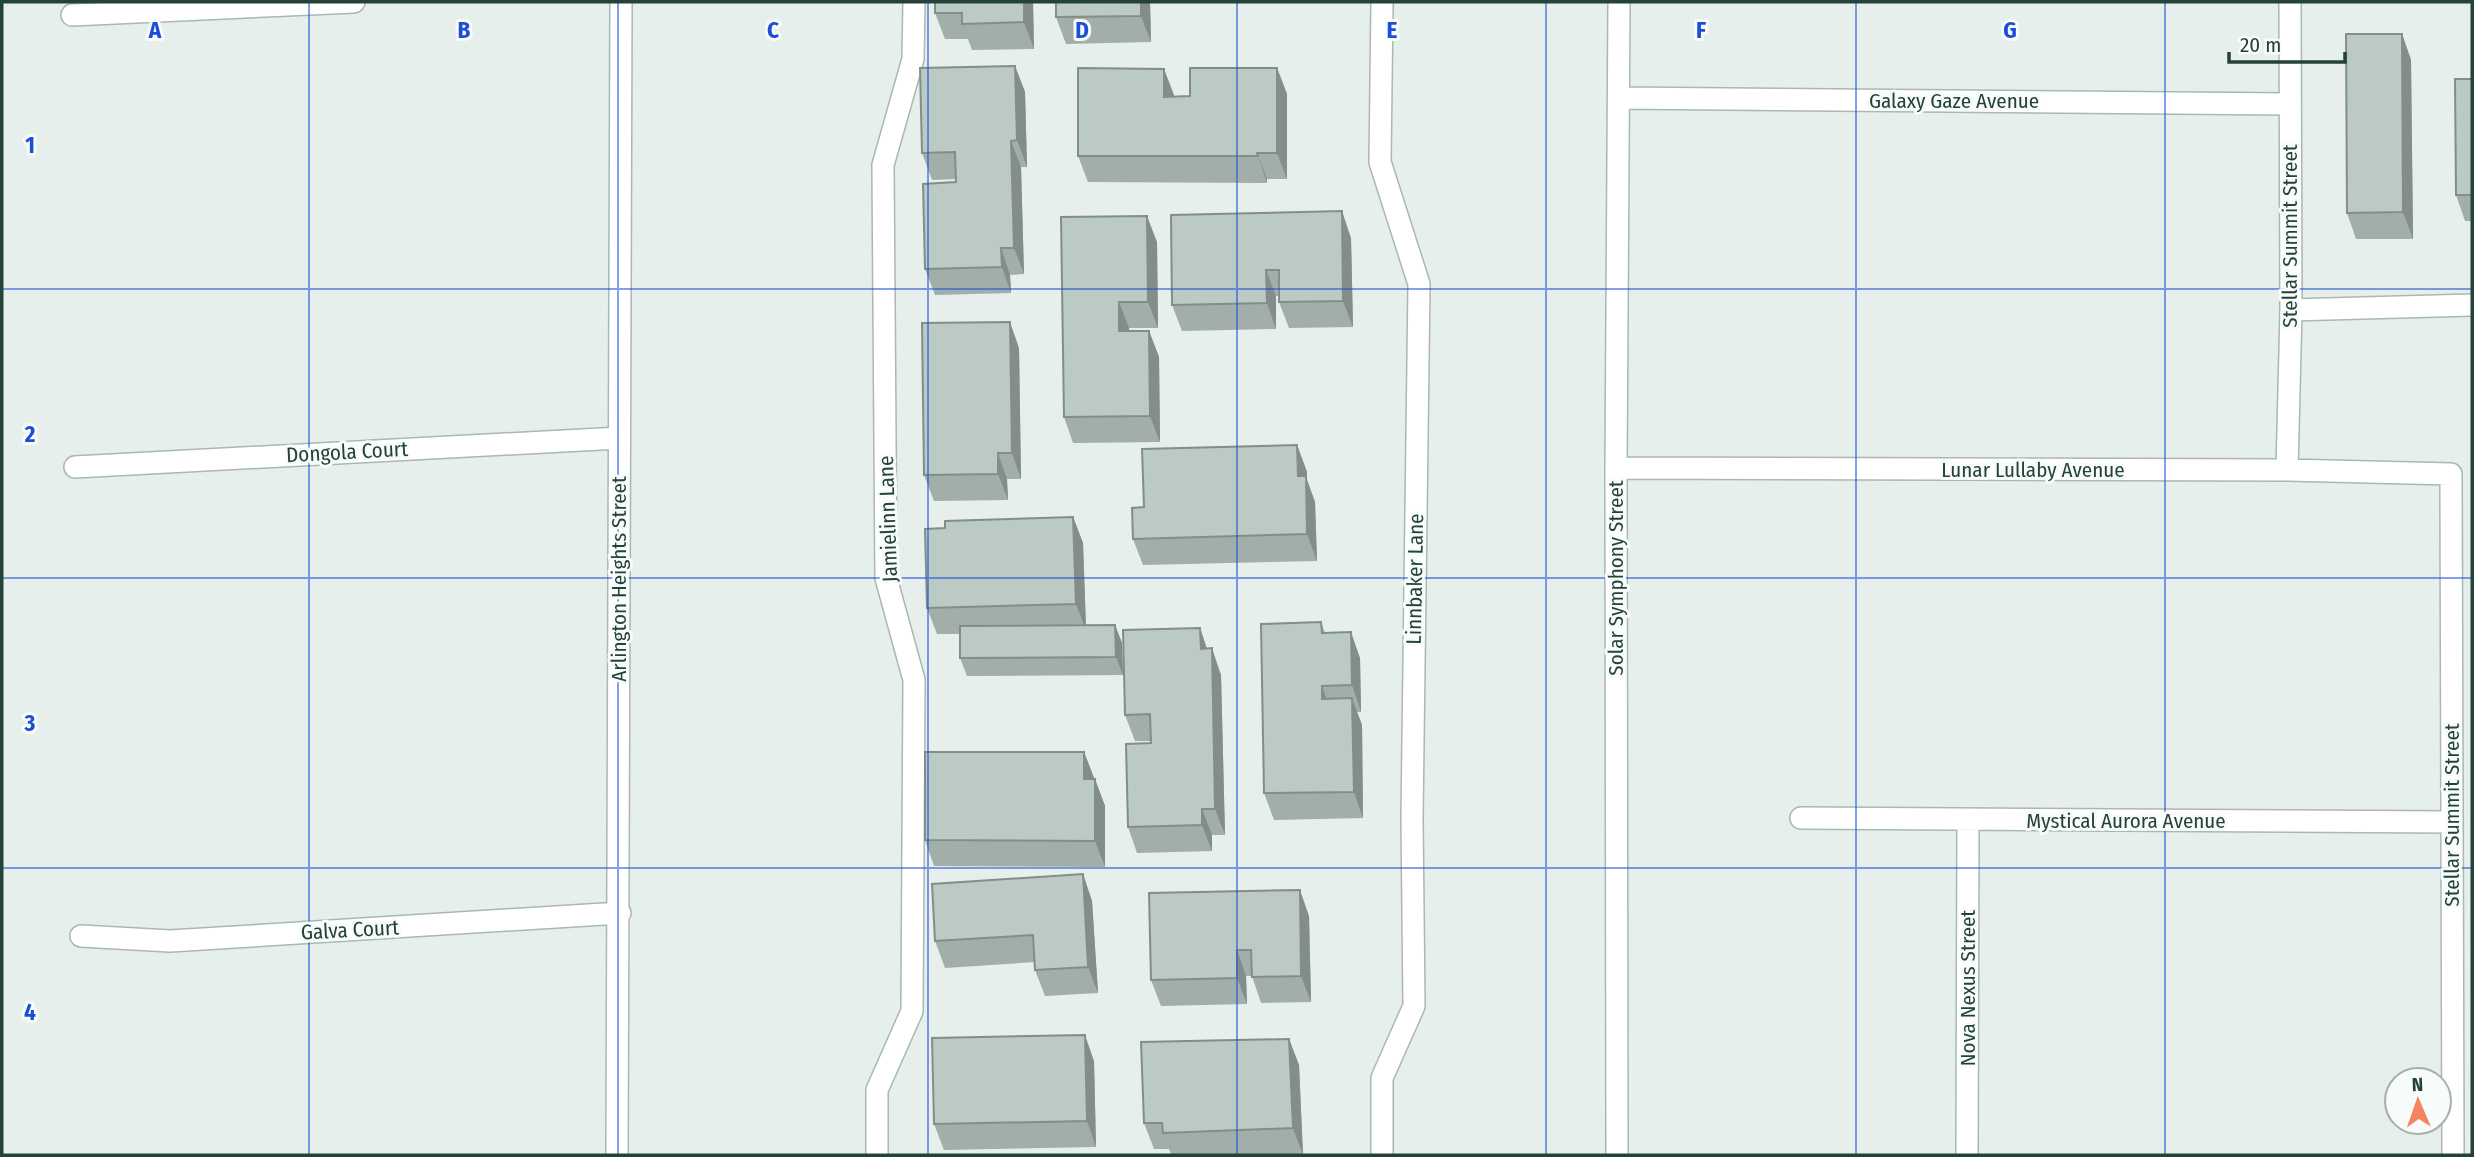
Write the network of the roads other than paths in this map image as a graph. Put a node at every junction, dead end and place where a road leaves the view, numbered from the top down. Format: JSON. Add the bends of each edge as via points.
{"nodes":[{"id":1,"x":354,"y":2,"type":"edge"},
{"id":2,"x":621,"y":2,"type":"edge"},
{"id":3,"x":914,"y":2,"type":"edge"},
{"id":4,"x":1382,"y":2,"type":"edge"},
{"id":5,"x":1619,"y":2,"type":"edge"},
{"id":6,"x":2290,"y":2,"type":"edge"},
{"id":7,"x":72,"y":15,"type":"dead end"},
{"id":8,"x":1620,"y":98,"type":"junction"},
{"id":9,"x":2288,"y":104,"type":"junction"},
{"id":10,"x":2472,"y":304,"type":"edge"},
{"id":11,"x":2291,"y":310,"type":"junction"},
{"id":12,"x":619,"y":438,"type":"junction"},
{"id":13,"x":75,"y":467,"type":"dead end"},
{"id":14,"x":1616,"y":468,"type":"junction"},
{"id":15,"x":2287,"y":470,"type":"junction"},
{"id":16,"x":2451,"y":474,"type":"joint"},
{"id":17,"x":1801,"y":818,"type":"dead end"},
{"id":18,"x":1968,"y":820,"type":"junction"},
{"id":19,"x":2452,"y":822,"type":"junction"},
{"id":20,"x":620,"y":913,"type":"junction"},
{"id":21,"x":81,"y":936,"type":"dead end"},
{"id":22,"x":617,"y":1155,"type":"edge"},
{"id":23,"x":877,"y":1155,"type":"edge"},
{"id":24,"x":1382,"y":1155,"type":"edge"},
{"id":25,"x":1617,"y":1155,"type":"edge"},
{"id":26,"x":1967,"y":1155,"type":"edge"},
{"id":27,"x":2453,"y":1155,"type":"edge"}],
"edges":[{"from":1,"to":7,"type":"street"},
{"from":2,"to":12,"type":"street","name":"Arlington Heights Street"},
{"from":3,"to":23,"type":"street","name":"Jamielinn Lane","via":[[913,59],[883,164],[886,578],[914,680],[912,1010],[877,1090]]},
{"from":4,"to":24,"type":"street","name":"Linnbaker Lane","via":[[1380,162],[1419,284],[1414,1006],[1382,1078]]},
{"from":5,"to":8,"type":"street","name":"Solar Symphony Street"},
{"from":6,"to":9,"type":"street","name":"Stellar Summit Street"},
{"from":8,"to":9,"type":"street","name":"Galaxy Gaze Avenue"},
{"from":8,"to":14,"type":"street","name":"Solar Symphony Street"},
{"from":9,"to":11,"type":"street","name":"Stellar Summit Street"},
{"from":10,"to":11,"type":"street"},
{"from":11,"to":15,"type":"street","name":"Stellar Summit Street"},
{"from":12,"to":13,"type":"street","name":"Dongola Court"},
{"from":12,"to":20,"type":"street","name":"Arlington Heights Street"},
{"from":14,"to":15,"type":"street","name":"Lunar Lullaby Avenue"},
{"from":14,"to":25,"type":"street","name":"Solar Symphony Street"},
{"from":15,"to":16,"type":"street","name":"Lunar Lullaby Avenue"},
{"from":16,"to":19,"type":"street","name":"Stellar Summit Street"},
{"from":17,"to":18,"type":"street","name":"Mystical Aurora Avenue"},
{"from":18,"to":19,"type":"street","name":"Mystical Aurora Avenue"},
{"from":18,"to":26,"type":"street","name":"Nova Nexus Street"},
{"from":19,"to":27,"type":"street","name":"Stellar Summit Street"},
{"from":20,"to":21,"type":"street","name":"Galva Court","via":[[170,941]]},
{"from":20,"to":22,"type":"street","name":"Arlington Heights Street"}]}
